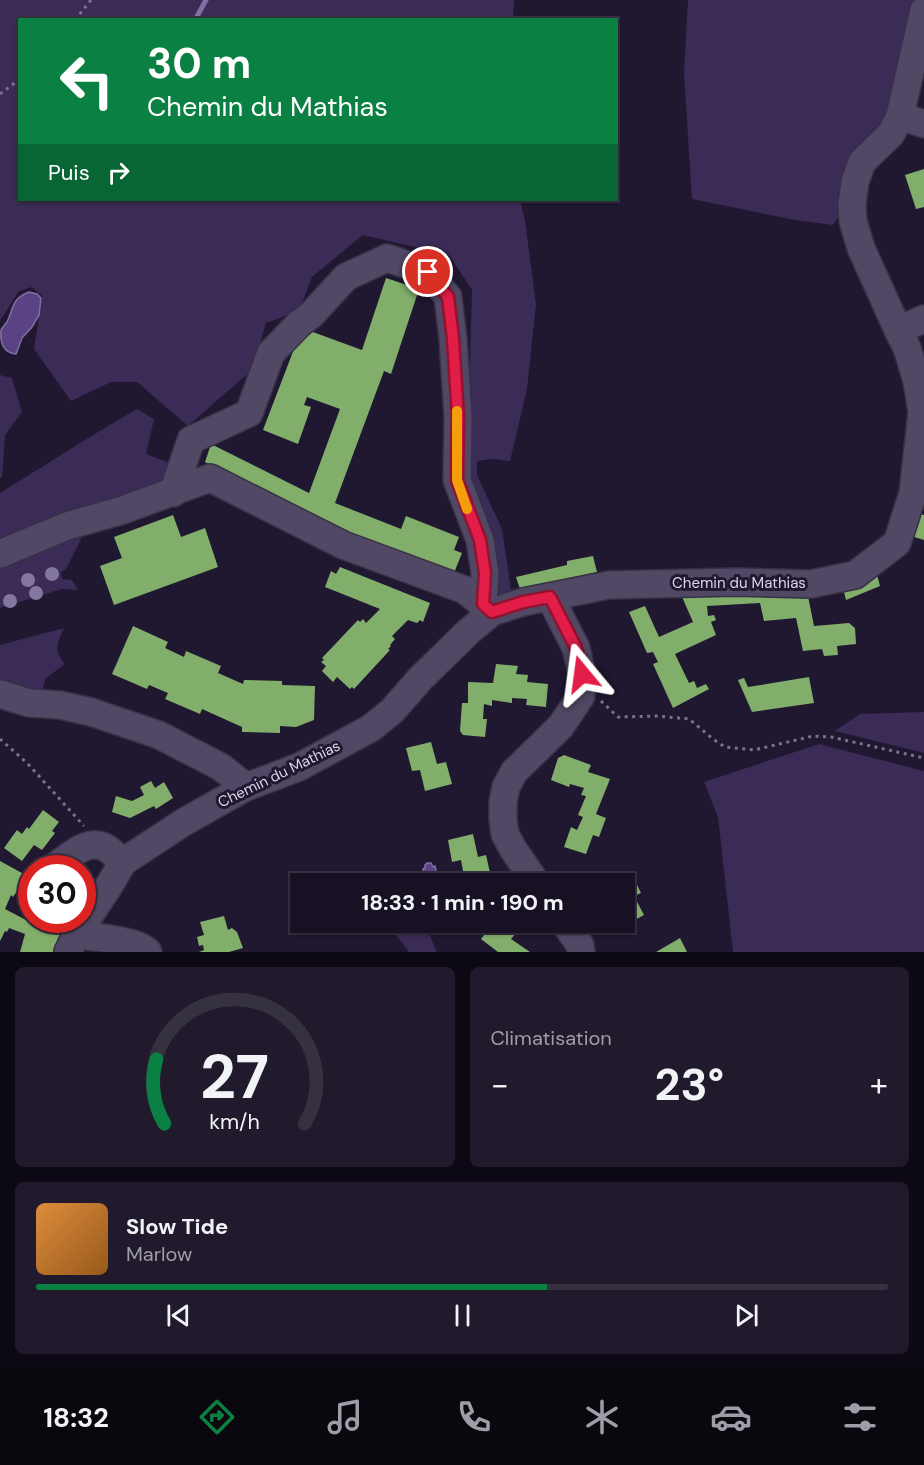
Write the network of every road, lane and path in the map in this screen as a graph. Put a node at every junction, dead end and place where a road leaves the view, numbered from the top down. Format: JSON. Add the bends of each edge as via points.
{"nodes":[{"id":1,"x":91,"y":0,"type":"edge"},
{"id":2,"x":924,"y":10,"type":"edge"},
{"id":3,"x":77,"y":18,"type":"edge"},
{"id":4,"x":18,"y":80,"type":"edge"},
{"id":5,"x":0,"y":94,"type":"edge"},
{"id":6,"x":912,"y":120,"type":"edge"},
{"id":7,"x":924,"y":319,"type":"edge"},
{"id":8,"x":898,"y":330,"type":"junction"},
{"id":9,"x":173,"y":493,"type":"junction"},
{"id":10,"x":0,"y":554,"type":"edge"},
{"id":11,"x":550,"y":597,"type":"junction"},
{"id":12,"x":488,"y":608,"type":"junction"},
{"id":13,"x":582,"y":689,"type":"junction"},
{"id":14,"x":0,"y":694,"type":"edge"},
{"id":15,"x":0,"y":739,"type":"edge"},
{"id":16,"x":924,"y":758,"type":"edge"},
{"id":17,"x":246,"y":787,"type":"junction"},
{"id":18,"x":96,"y":845,"type":"junction"},
{"id":19,"x":71,"y":855,"type":"edge"},
{"id":20,"x":123,"y":862,"type":"junction"},
{"id":21,"x":529,"y":873,"type":"edge"},
{"id":22,"x":572,"y":933,"type":"edge"},
{"id":23,"x":72,"y":944,"type":"edge"},
{"id":24,"x":148,"y":952,"type":"edge"},
{"id":25,"x":581,"y":952,"type":"edge"}],
"edges":[{"from":1,"to":3,"type":"path"},
{"from":2,"to":6,"type":"street","name":"Chemin du Mathias"},
{"from":4,"to":5,"type":"path"},
{"from":6,"to":8,"type":"street","name":"Chemin du Mathias","via":[[862,162],[852,204],[861,248]]},
{"from":7,"to":8,"type":"street"},
{"from":8,"to":11,"type":"street","name":"Chemin du Mathias","via":[[917,381],[922,412],[913,494],[897,543],[855,575],[811,584],[609,585]]},
{"from":9,"to":10,"type":"street","via":[[67,526]]},
{"from":9,"to":12,"type":"street","via":[[210,478],[343,545],[465,590]]},
{"from":9,"to":12,"type":"street","via":[[191,440],[249,413],[271,353],[346,276],[387,258],[428,272],[448,297],[458,417],[457,480],[480,540]]},
{"from":11,"to":12,"type":"street","name":"Chemin du Mathias"},
{"from":11,"to":13,"type":"street","via":[[576,648]]},
{"from":12,"to":17,"type":"street","name":"Chemin du Mathias","via":[[392,711],[371,728],[299,767]]},
{"from":13,"to":16,"type":"path","via":[[618,717],[690,719],[726,747],[754,750],[813,736]]},
{"from":13,"to":21,"type":"street","via":[[561,726],[514,772],[506,787],[502,819],[506,834]]},
{"from":14,"to":17,"type":"street","via":[[29,703],[91,712],[159,735],[220,767]]},
{"from":15,"to":18,"type":"path","via":[[73,812]]},
{"from":17,"to":20,"type":"street","name":"Chemin du Mathias"},
{"from":18,"to":19,"type":"street","via":[[82,847]]},
{"from":18,"to":20,"type":"street"},
{"from":20,"to":23,"type":"street","name":"Chemin du Mathias"},
{"from":22,"to":25,"type":"street"},
{"from":23,"to":24,"type":"street","via":[[126,942]]}]}
